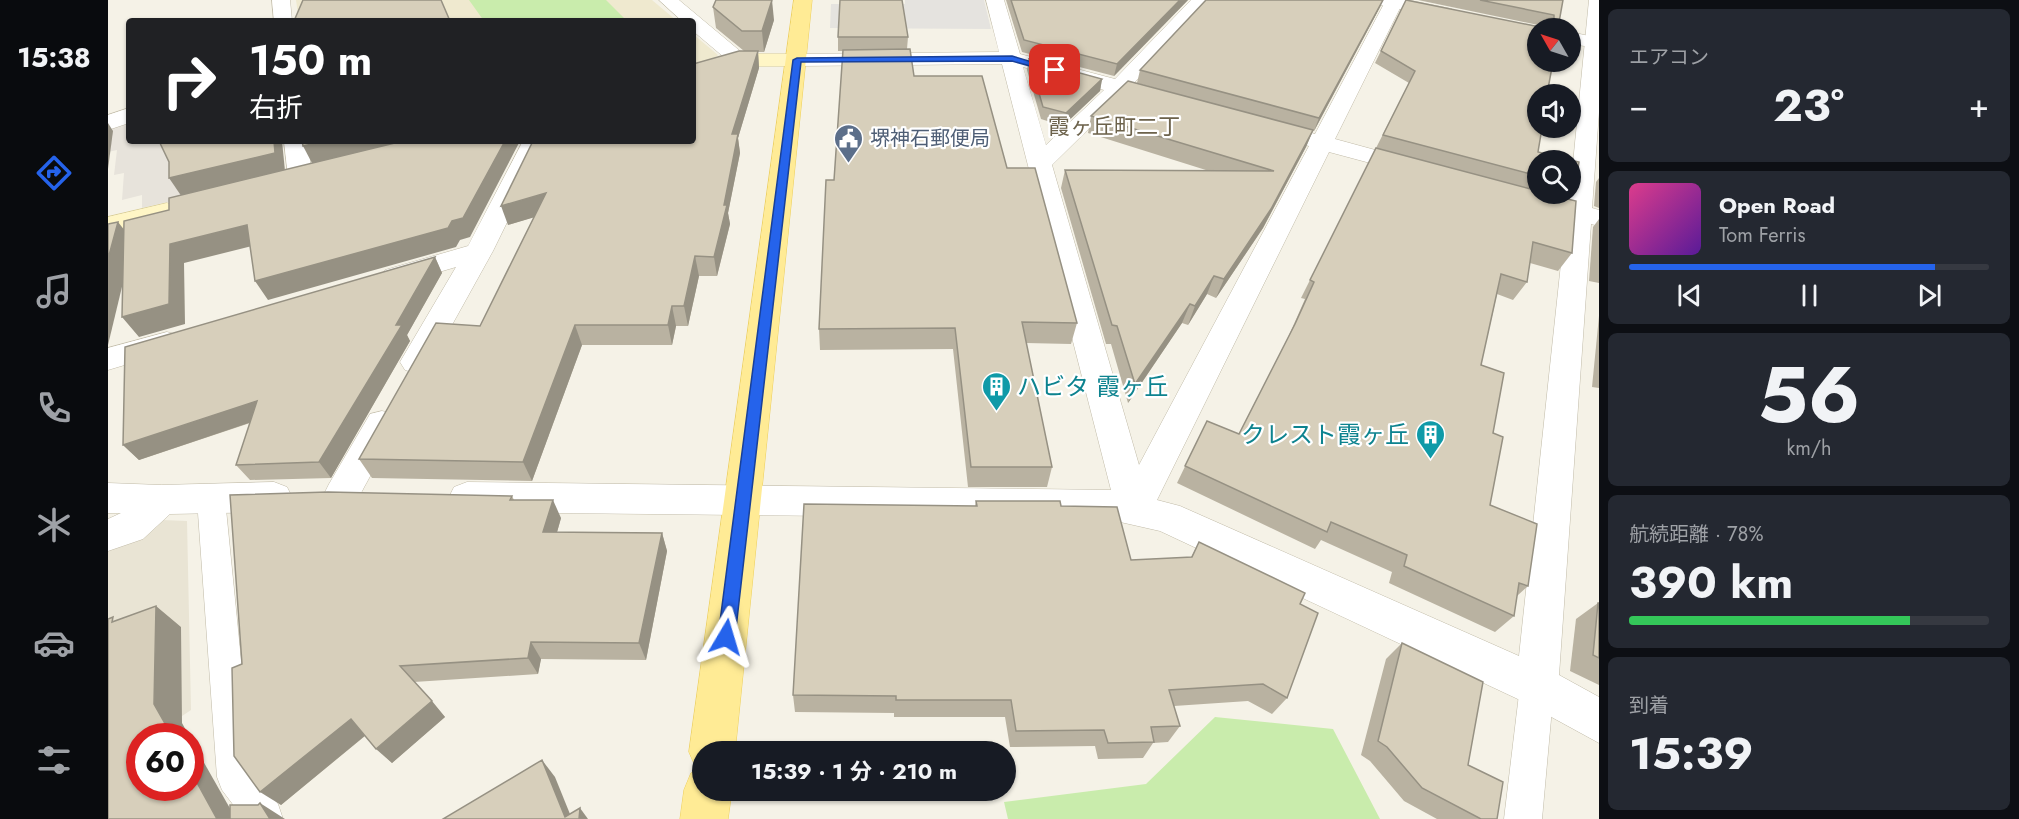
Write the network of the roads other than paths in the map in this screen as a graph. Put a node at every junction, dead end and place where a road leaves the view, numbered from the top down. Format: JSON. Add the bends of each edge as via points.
{"nodes":[{"id":1,"x":281,"y":0,"type":"edge"},
{"id":2,"x":668,"y":0,"type":"edge"},
{"id":3,"x":803,"y":0,"type":"edge"},
{"id":4,"x":995,"y":0,"type":"edge"},
{"id":5,"x":1201,"y":0,"type":"edge"},
{"id":6,"x":1598,"y":0,"type":"edge"},
{"id":7,"x":1390,"y":1,"type":"edge"},
{"id":8,"x":1460,"y":16,"type":"edge"},
{"id":9,"x":283,"y":18,"type":"edge"},
{"id":10,"x":689,"y":18,"type":"edge"},
{"id":11,"x":696,"y":24,"type":"edge"},
{"id":12,"x":1588,"y":42,"type":"edge"},
{"id":13,"x":1012,"y":58,"type":"junction"},
{"id":14,"x":739,"y":60,"type":"junction"},
{"id":15,"x":797,"y":60,"type":"junction"},
{"id":16,"x":696,"y":73,"type":"edge"},
{"id":17,"x":1119,"y":87,"type":"junction"},
{"id":18,"x":1186,"y":106,"type":"edge"},
{"id":19,"x":126,"y":116,"type":"edge"},
{"id":20,"x":1242,"y":121,"type":"edge"},
{"id":21,"x":108,"y":123,"type":"edge"},
{"id":22,"x":1320,"y":142,"type":"junction"},
{"id":23,"x":296,"y":144,"type":"edge"},
{"id":24,"x":533,"y":144,"type":"edge"},
{"id":25,"x":1040,"y":164,"type":"junction"},
{"id":26,"x":1433,"y":173,"type":"edge"},
{"id":27,"x":300,"y":177,"type":"edge"},
{"id":28,"x":1512,"y":194,"type":"edge"},
{"id":29,"x":187,"y":206,"type":"edge"},
{"id":30,"x":1589,"y":215,"type":"edge"},
{"id":31,"x":108,"y":225,"type":"edge"},
{"id":32,"x":479,"y":251,"type":"junction"},
{"id":33,"x":366,"y":284,"type":"edge"},
{"id":34,"x":198,"y":333,"type":"edge"},
{"id":35,"x":108,"y":359,"type":"edge"},
{"id":36,"x":342,"y":495,"type":"junction"},
{"id":37,"x":377,"y":495,"type":"edge"},
{"id":38,"x":436,"y":496,"type":"edge"},
{"id":39,"x":108,"y":498,"type":"edge"},
{"id":40,"x":211,"y":499,"type":"junction"},
{"id":41,"x":161,"y":500,"type":"junction"},
{"id":42,"x":741,"y":502,"type":"junction"},
{"id":43,"x":1134,"y":510,"type":"junction"},
{"id":44,"x":108,"y":535,"type":"edge"},
{"id":45,"x":1537,"y":686,"type":"junction"},
{"id":46,"x":1599,"y":721,"type":"edge"},
{"id":47,"x":713,"y":741,"type":"edge"},
{"id":48,"x":706,"y":801,"type":"edge"},
{"id":49,"x":265,"y":816,"type":"edge"},
{"id":50,"x":704,"y":819,"type":"edge"},
{"id":51,"x":1523,"y":819,"type":"edge"}],
"edges":[{"from":1,"to":9,"type":"street"},
{"from":2,"to":10,"type":"street"},
{"from":3,"to":15,"type":"main road"},
{"from":4,"to":13,"type":"street"},
{"from":5,"to":17,"type":"street"},
{"from":6,"to":12,"type":"street"},
{"from":7,"to":8,"type":"street"},
{"from":7,"to":22,"type":"street"},
{"from":11,"to":14,"type":"street"},
{"from":12,"to":30,"type":"street"},
{"from":13,"to":15,"type":"street"},
{"from":13,"to":17,"type":"street"},
{"from":13,"to":25,"type":"street"},
{"from":14,"to":15,"type":"main road"},
{"from":14,"to":16,"type":"main road"},
{"from":15,"to":42,"type":"main road"},
{"from":17,"to":18,"type":"street"},
{"from":17,"to":25,"type":"street"},
{"from":19,"to":21,"type":"street"},
{"from":20,"to":22,"type":"street"},
{"from":22,"to":26,"type":"street"},
{"from":22,"to":43,"type":"street"},
{"from":23,"to":27,"type":"street"},
{"from":24,"to":32,"type":"street"},
{"from":25,"to":43,"type":"street"},
{"from":28,"to":30,"type":"street"},
{"from":29,"to":31,"type":"main road"},
{"from":30,"to":45,"type":"street"},
{"from":32,"to":33,"type":"street"},
{"from":32,"to":36,"type":"street"},
{"from":34,"to":35,"type":"street"},
{"from":36,"to":37,"type":"street"},
{"from":36,"to":40,"type":"street"},
{"from":38,"to":42,"type":"street"},
{"from":39,"to":41,"type":"street"},
{"from":40,"to":41,"type":"street"},
{"from":40,"to":49,"type":"lane","via":[[235,777]]},
{"from":41,"to":44,"type":"street","via":[[130,528]]},
{"from":42,"to":43,"type":"street","via":[[1107,504]]},
{"from":42,"to":47,"type":"main road"},
{"from":43,"to":45,"type":"street","via":[[1167,517]]},
{"from":45,"to":46,"type":"street"},
{"from":45,"to":51,"type":"lane"},
{"from":48,"to":50,"type":"main road"}]}
